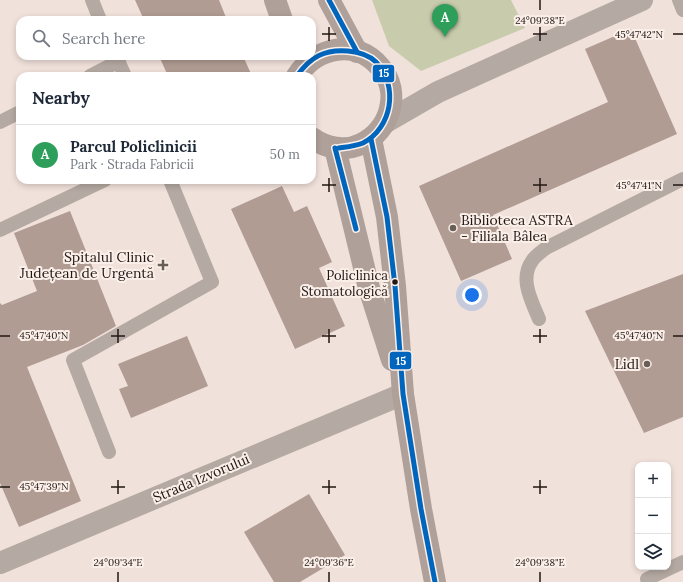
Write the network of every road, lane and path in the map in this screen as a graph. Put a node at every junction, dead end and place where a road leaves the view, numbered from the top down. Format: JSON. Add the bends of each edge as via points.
{"nodes":[{"id":1,"x":92,"y":0,"type":"edge"},
{"id":2,"x":275,"y":0,"type":"edge"},
{"id":3,"x":329,"y":0,"type":"edge"},
{"id":4,"x":642,"y":0,"type":"edge"},
{"id":5,"x":679,"y":0,"type":"edge"},
{"id":6,"x":683,"y":10,"type":"edge"},
{"id":7,"x":98,"y":16,"type":"edge"},
{"id":8,"x":281,"y":16,"type":"edge"},
{"id":9,"x":357,"y":52,"type":"junction"},
{"id":10,"x":316,"y":56,"type":"edge"},
{"id":11,"x":116,"y":60,"type":"edge"},
{"id":12,"x":118,"y":60,"type":"edge"},
{"id":13,"x":293,"y":60,"type":"edge"},
{"id":14,"x":310,"y":60,"type":"edge"},
{"id":15,"x":97,"y":72,"type":"edge"},
{"id":16,"x":123,"y":72,"type":"edge"},
{"id":17,"x":296,"y":72,"type":"edge"},
{"id":18,"x":300,"y":72,"type":"edge"},
{"id":19,"x":391,"y":92,"type":"junction"},
{"id":20,"x":438,"y":92,"type":"junction"},
{"id":21,"x":16,"y":114,"type":"edge"},
{"id":22,"x":0,"y":122,"type":"edge"},
{"id":23,"x":386,"y":122,"type":"junction"},
{"id":24,"x":371,"y":139,"type":"junction"},
{"id":25,"x":316,"y":141,"type":"edge"},
{"id":26,"x":335,"y":148,"type":"junction"},
{"id":27,"x":683,"y":179,"type":"edge"},
{"id":28,"x":97,"y":184,"type":"edge"},
{"id":29,"x":172,"y":184,"type":"edge"},
{"id":30,"x":0,"y":230,"type":"edge"},
{"id":31,"x":539,"y":319,"type":"dead end"},
{"id":32,"x":403,"y":394,"type":"junction"},
{"id":33,"x":109,"y":452,"type":"dead end"},
{"id":34,"x":683,"y":562,"type":"edge"},
{"id":35,"x":0,"y":563,"type":"edge"},
{"id":36,"x":647,"y":579,"type":"dead end"},
{"id":37,"x":435,"y":582,"type":"edge"}],
"edges":[{"from":1,"to":7,"type":"lane"},
{"from":2,"to":8,"type":"main road"},
{"from":3,"to":9,"type":"main road"},
{"from":4,"to":20,"type":"street"},
{"from":5,"to":6,"type":"lane"},
{"from":9,"to":10,"type":"main road","via":[[344,49]]},
{"from":9,"to":19,"type":"main road","via":[[370,58],[380,67],[388,79]]},
{"from":11,"to":15,"type":"lane"},
{"from":12,"to":16,"type":"lane"},
{"from":13,"to":17,"type":"main road"},
{"from":14,"to":18,"type":"main road"},
{"from":19,"to":20,"type":"street"},
{"from":19,"to":23,"type":"main road","via":[[391,108]]},
{"from":20,"to":23,"type":"street"},
{"from":21,"to":22,"type":"lane"},
{"from":23,"to":24,"type":"main road"},
{"from":24,"to":26,"type":"main road","via":[[348,148]]},
{"from":24,"to":32,"type":"main road","via":[[387,217]]},
{"from":25,"to":26,"type":"main road"},
{"from":26,"to":32,"type":"main road","via":[[369,288]]},
{"from":27,"to":31,"type":"lane","via":[[546,248],[531,262],[526,279]]},
{"from":28,"to":30,"type":"lane"},
{"from":29,"to":33,"type":"lane","via":[[212,282],[73,360]]},
{"from":32,"to":35,"type":"street","name":"Strada Izvorului"},
{"from":32,"to":37,"type":"main road"},
{"from":34,"to":36,"type":"lane"}]}
